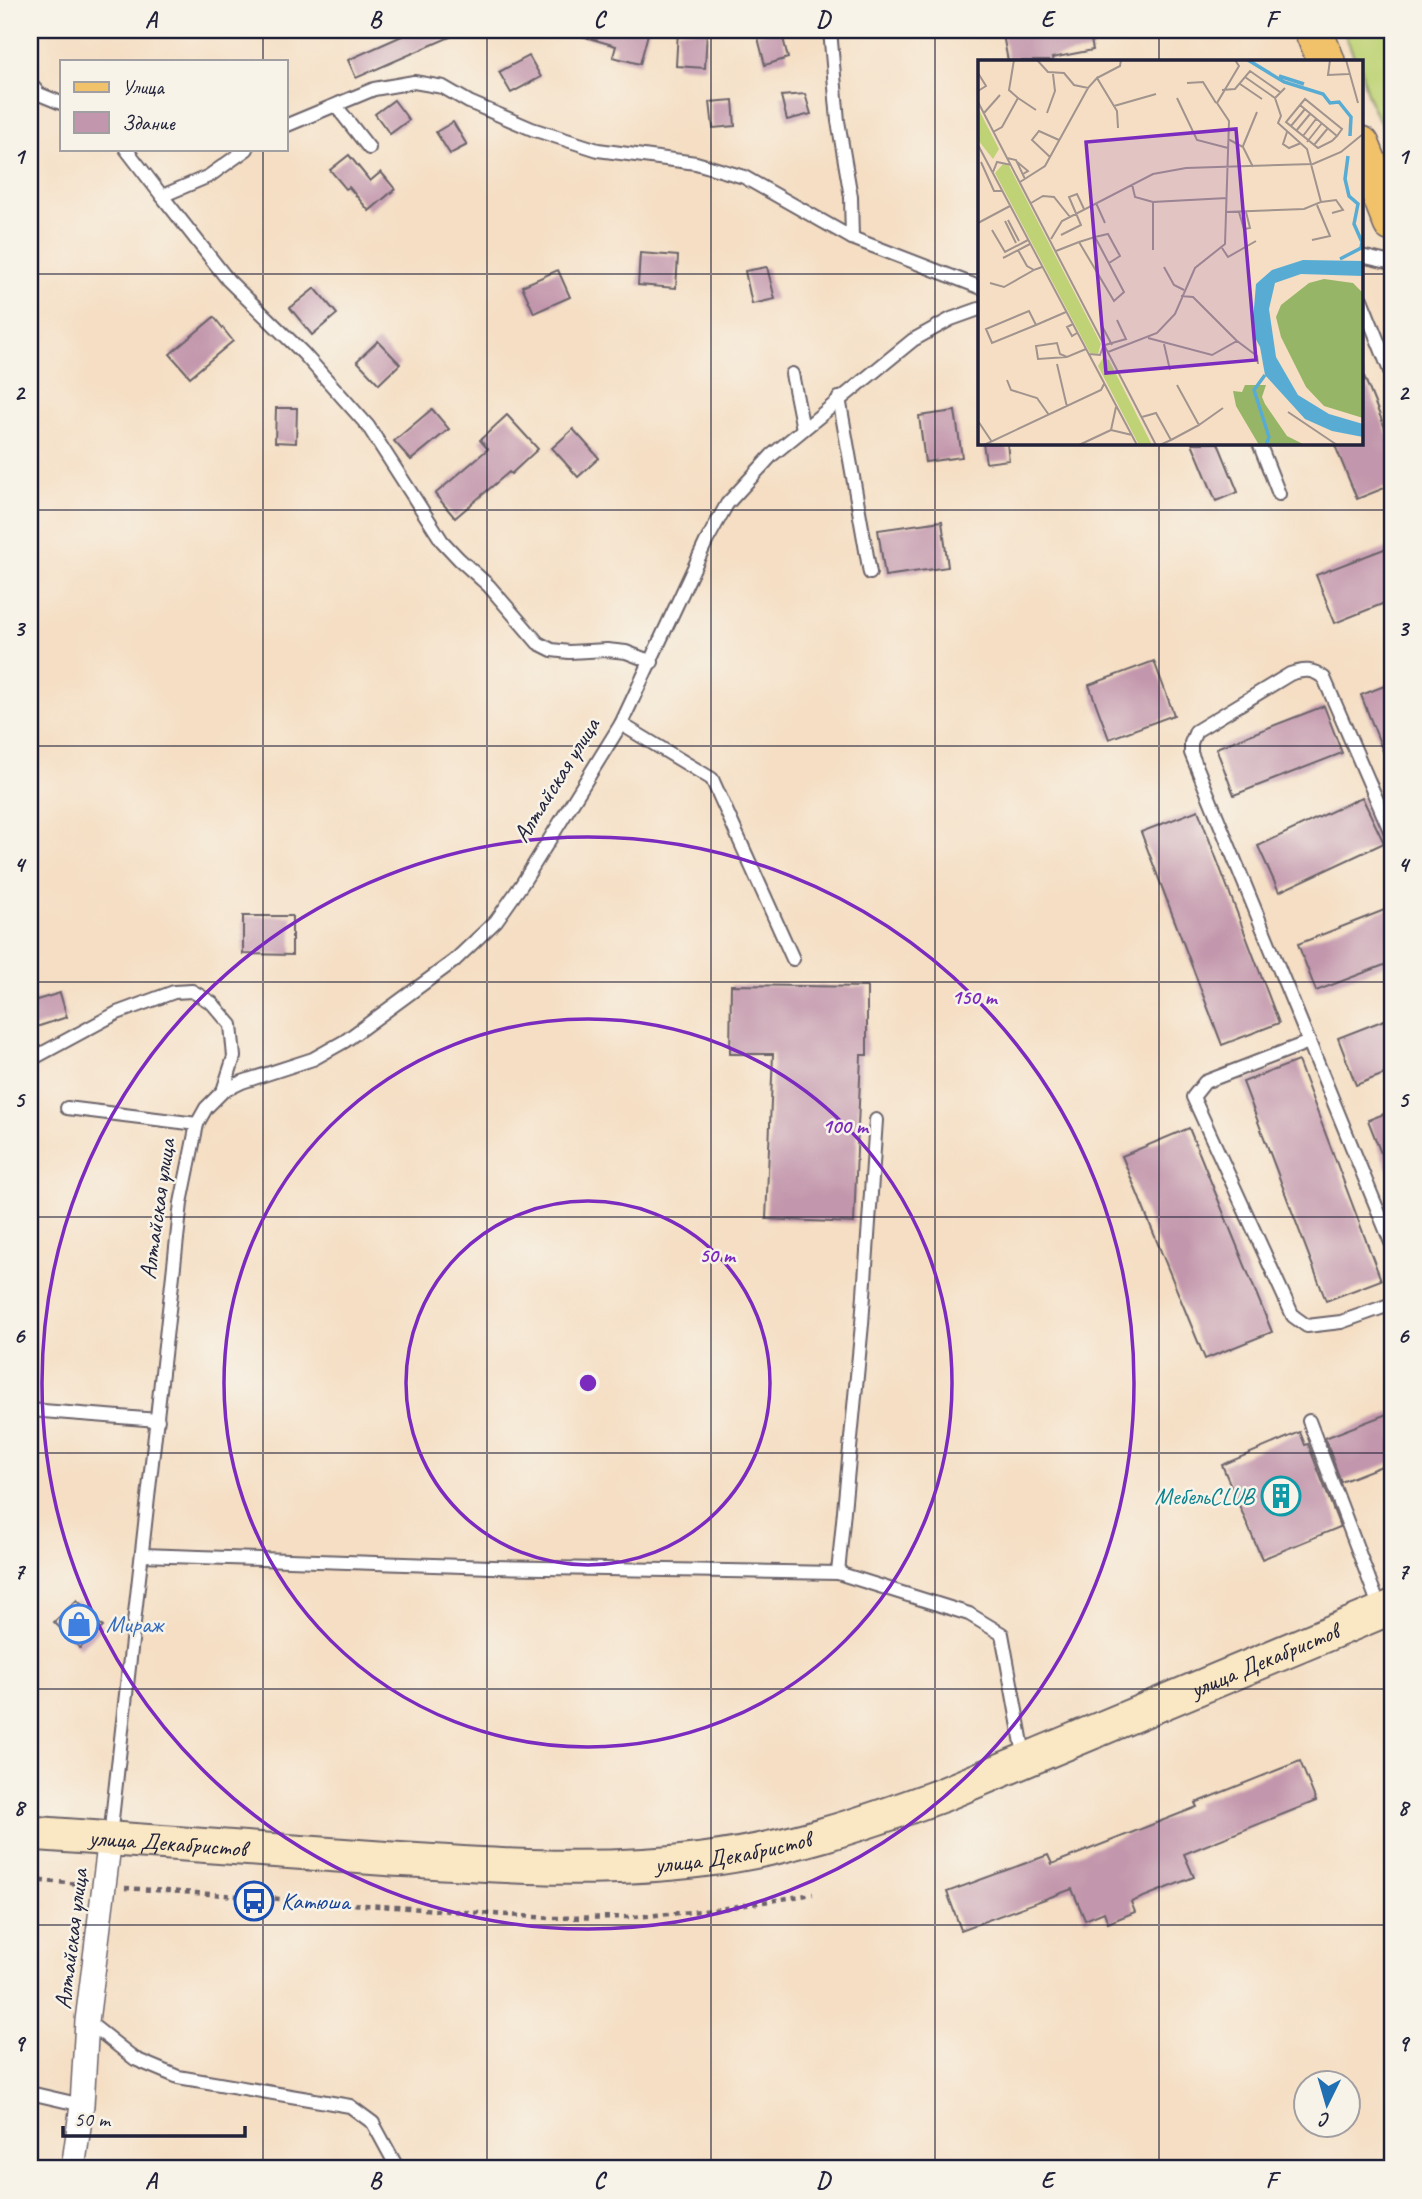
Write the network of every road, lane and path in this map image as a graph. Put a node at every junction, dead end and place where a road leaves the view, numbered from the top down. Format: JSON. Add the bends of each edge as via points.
{"nodes":[{"id":1,"x":830,"y":30,"type":"edge"},
{"id":2,"x":1313,"y":30,"type":"edge"},
{"id":3,"x":1326,"y":60,"type":"edge"},
{"id":4,"x":30,"y":83,"type":"edge"},
{"id":5,"x":60,"y":103,"type":"edge"},
{"id":6,"x":336,"y":106,"type":"junction"},
{"id":7,"x":287,"y":125,"type":"edge"},
{"id":8,"x":1362,"y":137,"type":"edge"},
{"id":9,"x":369,"y":148,"type":"dead end"},
{"id":10,"x":1362,"y":148,"type":"edge"},
{"id":11,"x":127,"y":150,"type":"edge"},
{"id":12,"x":246,"y":150,"type":"edge"},
{"id":13,"x":1392,"y":162,"type":"edge"},
{"id":14,"x":162,"y":196,"type":"junction"},
{"id":15,"x":1383,"y":210,"type":"edge"},
{"id":16,"x":852,"y":238,"type":"junction"},
{"id":17,"x":1362,"y":256,"type":"edge"},
{"id":18,"x":1392,"y":263,"type":"edge"},
{"id":19,"x":978,"y":288,"type":"edge"},
{"id":20,"x":1362,"y":301,"type":"edge"},
{"id":21,"x":978,"y":309,"type":"edge"},
{"id":22,"x":792,"y":374,"type":"dead end"},
{"id":23,"x":1392,"y":376,"type":"edge"},
{"id":24,"x":839,"y":398,"type":"junction"},
{"id":25,"x":803,"y":429,"type":"junction"},
{"id":26,"x":1259,"y":444,"type":"edge"},
{"id":27,"x":1279,"y":494,"type":"dead end"},
{"id":28,"x":870,"y":573,"type":"dead end"},
{"id":29,"x":652,"y":662,"type":"junction"},
{"id":30,"x":621,"y":724,"type":"junction"},
{"id":31,"x":1392,"y":835,"type":"edge"},
{"id":32,"x":793,"y":959,"type":"dead end"},
{"id":33,"x":1309,"y":1042,"type":"junction"},
{"id":34,"x":30,"y":1060,"type":"edge"},
{"id":35,"x":223,"y":1091,"type":"junction"},
{"id":36,"x":67,"y":1108,"type":"dead end"},
{"id":37,"x":876,"y":1120,"type":"dead end"},
{"id":38,"x":197,"y":1124,"type":"junction"},
{"id":39,"x":1392,"y":1245,"type":"edge"},
{"id":40,"x":1392,"y":1304,"type":"edge"},
{"id":41,"x":31,"y":1405,"type":"edge"},
{"id":42,"x":158,"y":1420,"type":"junction"},
{"id":43,"x":1309,"y":1421,"type":"dead end"},
{"id":44,"x":142,"y":1555,"type":"junction"},
{"id":45,"x":838,"y":1573,"type":"junction"},
{"id":46,"x":1387,"y":1609,"type":"edge"},
{"id":47,"x":1025,"y":1760,"type":"junction"},
{"id":48,"x":30,"y":1833,"type":"edge"},
{"id":49,"x":110,"y":1838,"type":"junction"},
{"id":50,"x":30,"y":1880,"type":"edge"},
{"id":51,"x":104,"y":1886,"type":"junction"},
{"id":52,"x":813,"y":1894,"type":"dead end"},
{"id":53,"x":87,"y":2021,"type":"junction"},
{"id":54,"x":30,"y":2093,"type":"edge"},
{"id":55,"x":82,"y":2105,"type":"junction"},
{"id":56,"x":74,"y":2169,"type":"edge"},
{"id":57,"x":398,"y":2169,"type":"edge"}],
"edges":[{"from":1,"to":16,"type":"lane"},
{"from":2,"to":3,"type":"main road"},
{"from":4,"to":5,"type":"lane","via":[[38,94]]},
{"from":6,"to":7,"type":"lane"},
{"from":6,"to":9,"type":"lane"},
{"from":6,"to":16,"type":"lane","via":[[374,89],[414,82],[443,87],[532,130],[598,150],[696,163],[744,177]]},
{"from":8,"to":13,"type":"main road","via":[[1370,149]]},
{"from":10,"to":15,"type":"main road"},
{"from":11,"to":14,"type":"lane"},
{"from":12,"to":14,"type":"lane","via":[[209,176]]},
{"from":14,"to":29,"type":"lane","via":[[228,280],[303,353],[368,426],[442,541],[538,643],[560,651],[626,652]]},
{"from":16,"to":19,"type":"lane"},
{"from":17,"to":18,"type":"lane"},
{"from":20,"to":23,"type":"lane"},
{"from":21,"to":24,"type":"lane","name":"Алтайская улица","via":[[951,318],[913,340]]},
{"from":22,"to":25,"type":"lane"},
{"from":24,"to":25,"type":"lane","name":"Алтайская улица"},
{"from":24,"to":28,"type":"lane"},
{"from":25,"to":29,"type":"lane","name":"Алтайская улица","via":[[727,504]]},
{"from":26,"to":27,"type":"lane"},
{"from":29,"to":30,"type":"lane","name":"Алтайская улица"},
{"from":30,"to":32,"type":"lane","via":[[712,779]]},
{"from":30,"to":35,"type":"lane","name":"Алтайская улица","via":[[496,921],[454,961],[345,1041],[313,1059]]},
{"from":31,"to":33,"type":"lane","via":[[1324,678],[1316,672],[1290,674],[1196,731],[1191,753]]},
{"from":33,"to":39,"type":"lane"},
{"from":33,"to":40,"type":"lane","via":[[1205,1082],[1193,1097],[1293,1316],[1307,1326],[1341,1322]]},
{"from":34,"to":35,"type":"lane","via":[[117,1013],[174,992],[192,991],[212,1003],[231,1025],[234,1057]]},
{"from":35,"to":38,"type":"lane","name":"Алтайская улица"},
{"from":36,"to":38,"type":"lane"},
{"from":37,"to":45,"type":"lane"},
{"from":38,"to":42,"type":"lane","name":"Алтайская улица","via":[[181,1203]]},
{"from":41,"to":42,"type":"lane"},
{"from":42,"to":44,"type":"lane","name":"Алтайская улица"},
{"from":43,"to":46,"type":"lane"},
{"from":44,"to":45,"type":"lane"},
{"from":44,"to":49,"type":"lane","name":"Алтайская улица"},
{"from":45,"to":47,"type":"lane","via":[[969,1614],[1002,1634]]},
{"from":46,"to":47,"type":"main road","name":"улица Декабристов"},
{"from":47,"to":49,"type":"main road","name":"улица Декабристов","via":[[942,1796],[813,1839],[704,1860],[641,1866],[499,1866]]},
{"from":48,"to":49,"type":"main road","name":"улица Декабристов"},
{"from":49,"to":51,"type":"street","name":"Алтайская улица"},
{"from":50,"to":51,"type":"path"},
{"from":51,"to":52,"type":"path","via":[[550,1918],[714,1910]]},
{"from":51,"to":53,"type":"street","name":"Алтайская улица"},
{"from":53,"to":55,"type":"street","name":"Алтайская улица"},
{"from":53,"to":57,"type":"lane","via":[[135,2059],[178,2077],[350,2106],[373,2123]]},
{"from":54,"to":55,"type":"lane"},
{"from":55,"to":56,"type":"street","name":"Алтайская улица"}]}
